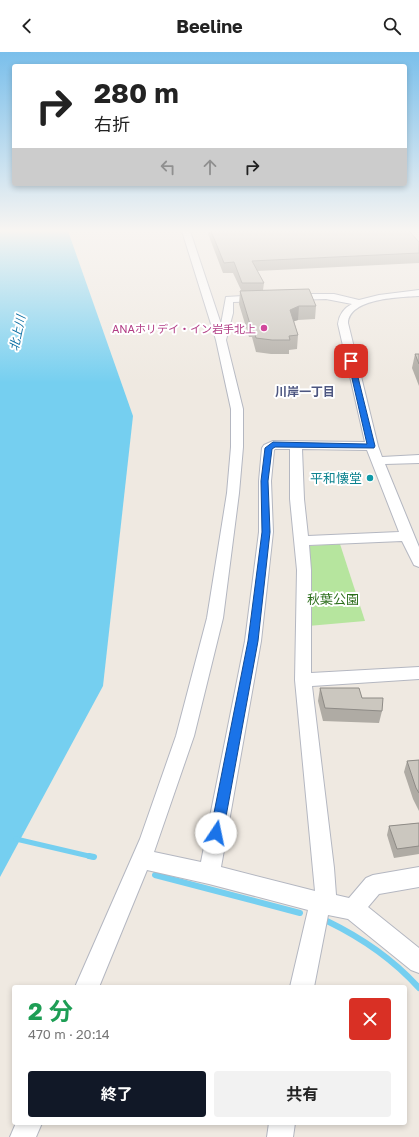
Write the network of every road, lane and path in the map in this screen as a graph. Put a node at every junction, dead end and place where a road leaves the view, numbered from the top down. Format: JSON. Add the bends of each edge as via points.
{"nodes":[{"id":1,"x":202,"y":282,"type":"edge"},
{"id":2,"x":419,"y":293,"type":"edge"},
{"id":3,"x":284,"y":297,"type":"edge"},
{"id":4,"x":268,"y":298,"type":"edge"},
{"id":5,"x":359,"y":303,"type":"junction"},
{"id":6,"x":221,"y":340,"type":"junction"},
{"id":7,"x":296,"y":446,"type":"junction"},
{"id":8,"x":372,"y":446,"type":"junction"},
{"id":9,"x":419,"y":459,"type":"edge"},
{"id":10,"x":378,"y":461,"type":"junction"},
{"id":11,"x":407,"y":536,"type":"junction"},
{"id":12,"x":301,"y":541,"type":"junction"},
{"id":13,"x":419,"y":562,"type":"edge"},
{"id":14,"x":419,"y":673,"type":"edge"},
{"id":15,"x":303,"y":680,"type":"junction"},
{"id":16,"x":141,"y":859,"type":"junction"},
{"id":17,"x":209,"y":874,"type":"junction"},
{"id":18,"x":419,"y":877,"type":"edge"},
{"id":19,"x":353,"y":909,"type":"junction"},
{"id":20,"x":419,"y":962,"type":"edge"},
{"id":21,"x":88,"y":985,"type":"edge"},
{"id":22,"x":302,"y":985,"type":"edge"},
{"id":23,"x":28,"y":1125,"type":"edge"},
{"id":24,"x":282,"y":1125,"type":"edge"},
{"id":25,"x":23,"y":1137,"type":"edge"},
{"id":26,"x":280,"y":1137,"type":"edge"}],
"edges":[{"from":1,"to":6,"type":"street"},
{"from":2,"to":5,"type":"street","via":[[376,298]]},
{"from":3,"to":5,"type":"street","via":[[331,296]]},
{"from":4,"to":6,"type":"street","via":[[229,299]]},
{"from":5,"to":8,"type":"street","via":[[349,309],[344,316],[343,324]]},
{"from":6,"to":16,"type":"street","via":[[237,409],[237,447],[215,618],[185,736]]},
{"from":7,"to":8,"type":"street"},
{"from":7,"to":12,"type":"street"},
{"from":7,"to":17,"type":"street","via":[[273,445],[268,448],[265,481],[266,532],[253,641]]},
{"from":8,"to":10,"type":"street"},
{"from":9,"to":10,"type":"street"},
{"from":10,"to":11,"type":"street"},
{"from":11,"to":12,"type":"street"},
{"from":11,"to":13,"type":"street"},
{"from":12,"to":15,"type":"street","via":[[304,570]]},
{"from":14,"to":15,"type":"street"},
{"from":15,"to":19,"type":"street","via":[[326,904]]},
{"from":16,"to":17,"type":"street"},
{"from":16,"to":21,"type":"street"},
{"from":17,"to":22,"type":"street","via":[[320,903]]},
{"from":18,"to":19,"type":"street","via":[[373,884]]},
{"from":19,"to":20,"type":"street"},
{"from":23,"to":25,"type":"street"},
{"from":24,"to":26,"type":"street"}]}
